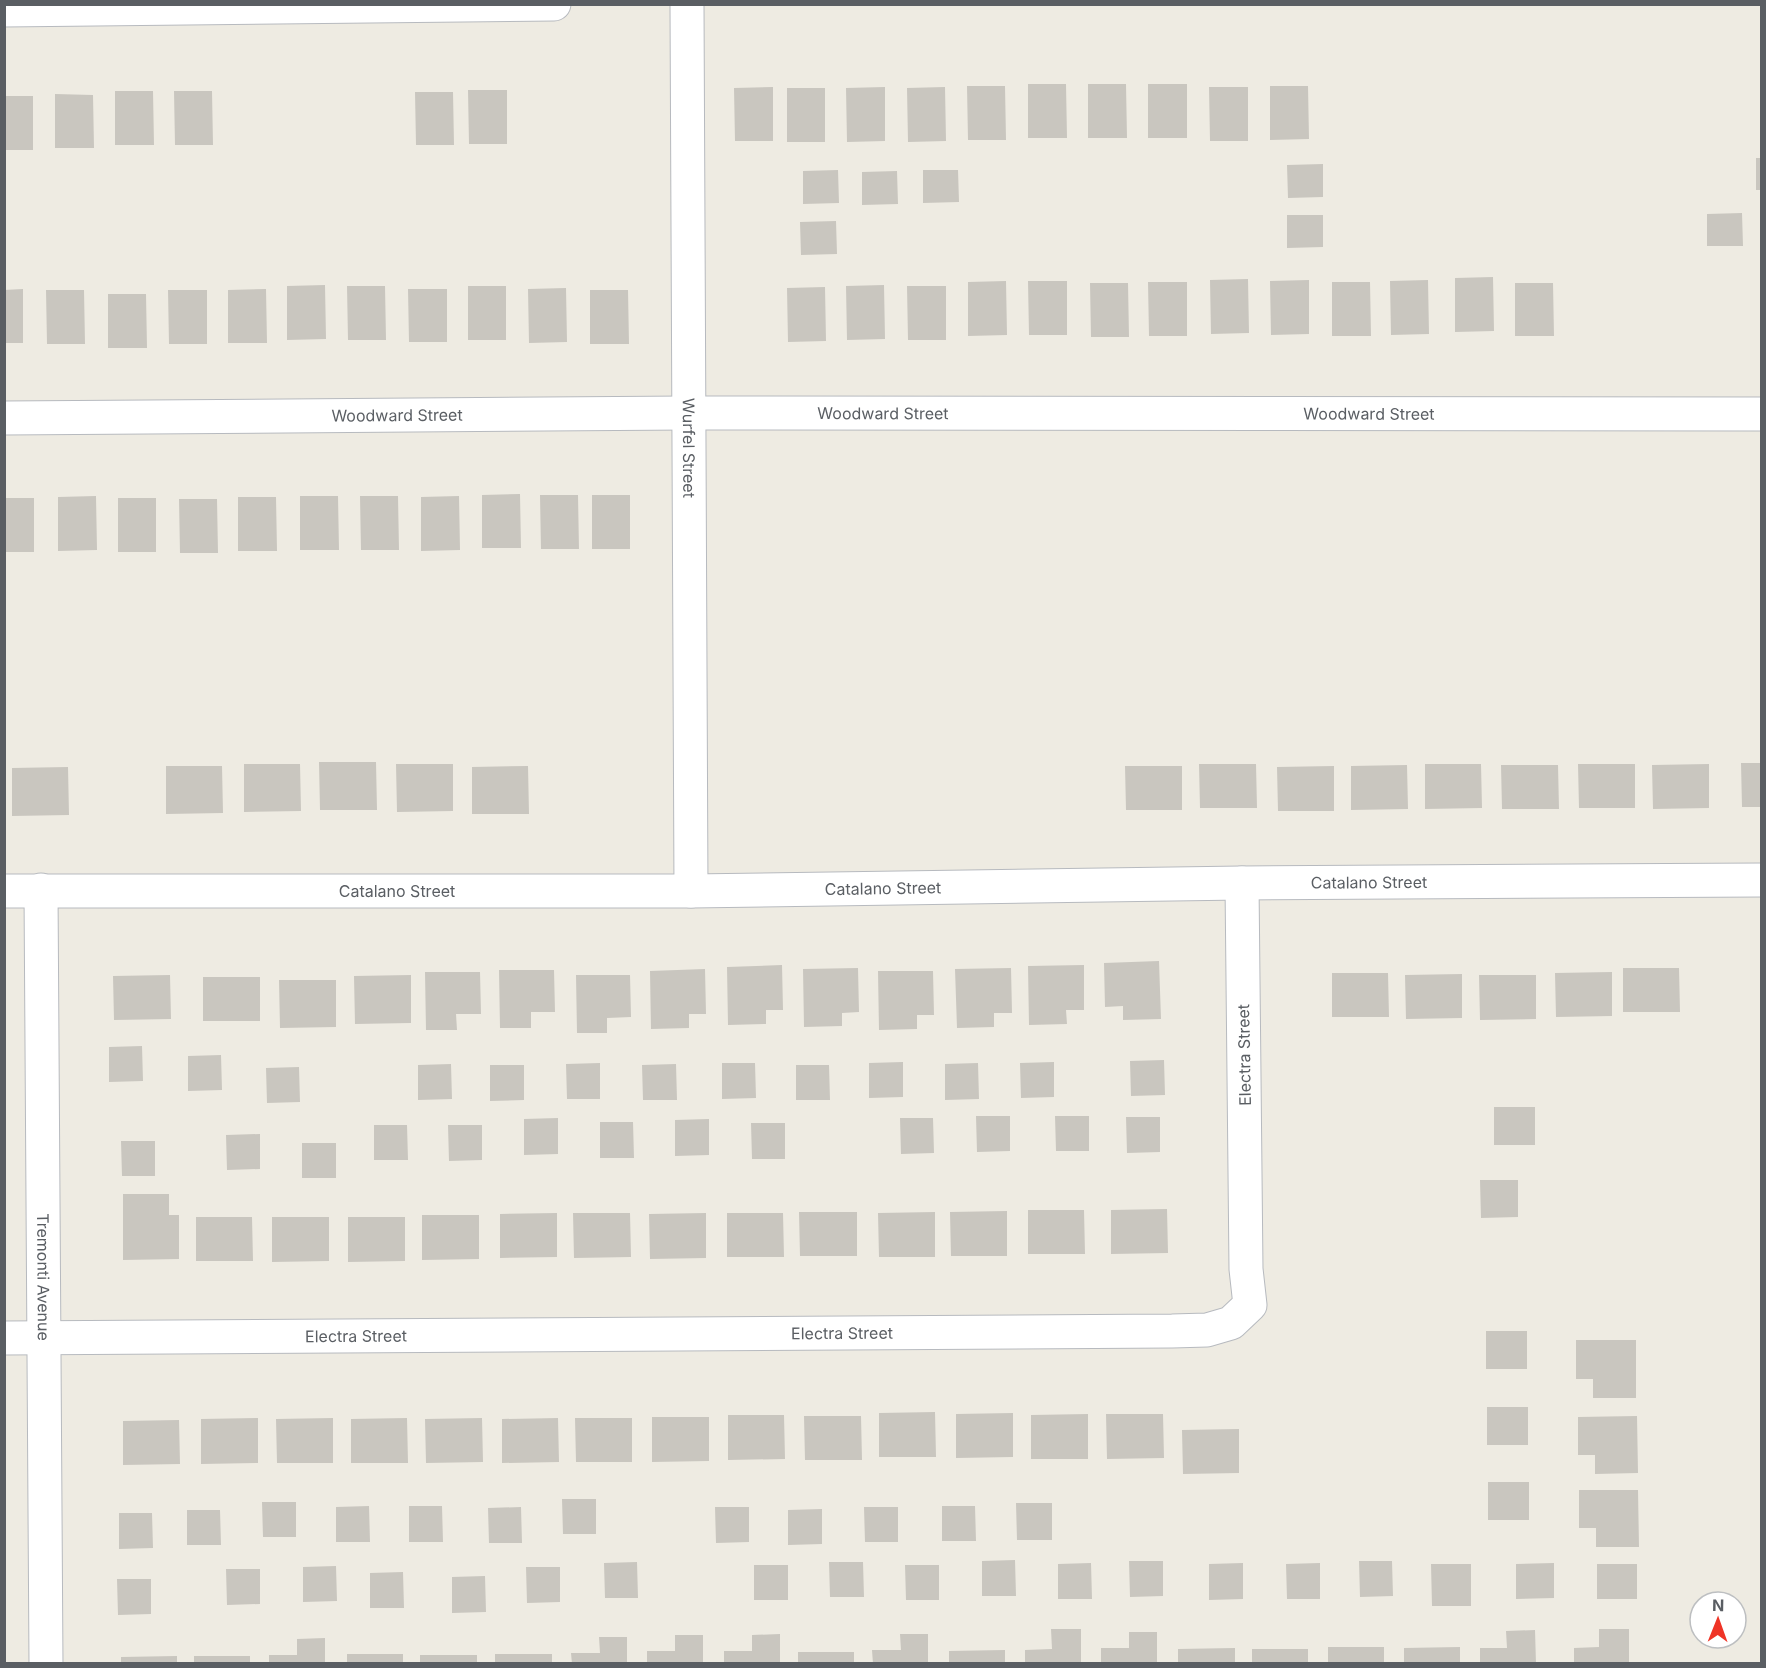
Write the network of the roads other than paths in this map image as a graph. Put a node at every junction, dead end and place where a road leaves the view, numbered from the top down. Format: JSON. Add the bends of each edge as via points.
{"nodes":[{"id":1,"x":554,"y":4,"type":"edge"},
{"id":2,"x":687,"y":4,"type":"edge"},
{"id":3,"x":4,"y":10,"type":"edge"},
{"id":4,"x":688,"y":413,"type":"junction"},
{"id":5,"x":1761,"y":414,"type":"edge"},
{"id":6,"x":4,"y":418,"type":"edge"},
{"id":7,"x":1761,"y":880,"type":"edge"},
{"id":8,"x":1242,"y":883,"type":"junction"},
{"id":9,"x":41,"y":890,"type":"junction"},
{"id":10,"x":4,"y":891,"type":"edge"},
{"id":11,"x":692,"y":891,"type":"junction"},
{"id":12,"x":44,"y":1337,"type":"junction"},
{"id":13,"x":4,"y":1338,"type":"edge"},
{"id":14,"x":46,"y":1664,"type":"edge"}],
"edges":[{"from":1,"to":3,"type":"street"},
{"from":2,"to":4,"type":"street","name":"Wurfel Street"},
{"from":4,"to":5,"type":"street","name":"Woodward Street"},
{"from":4,"to":6,"type":"street","name":"Woodward Street"},
{"from":4,"to":11,"type":"street","name":"Wurfel Street"},
{"from":7,"to":8,"type":"street","name":"Catalano Street"},
{"from":8,"to":11,"type":"street","name":"Catalano Street"},
{"from":8,"to":12,"type":"street","name":"Electra Street","via":[[1246,1269],[1250,1305],[1231,1323],[1207,1330],[1161,1331]]},
{"from":9,"to":10,"type":"street","name":"Catalano Street"},
{"from":9,"to":11,"type":"street","name":"Catalano Street"},
{"from":9,"to":12,"type":"street","name":"Tremonti Avenue"},
{"from":12,"to":13,"type":"street","name":"Electra Street"},
{"from":12,"to":14,"type":"street","name":"Tremonti Avenue"}]}
